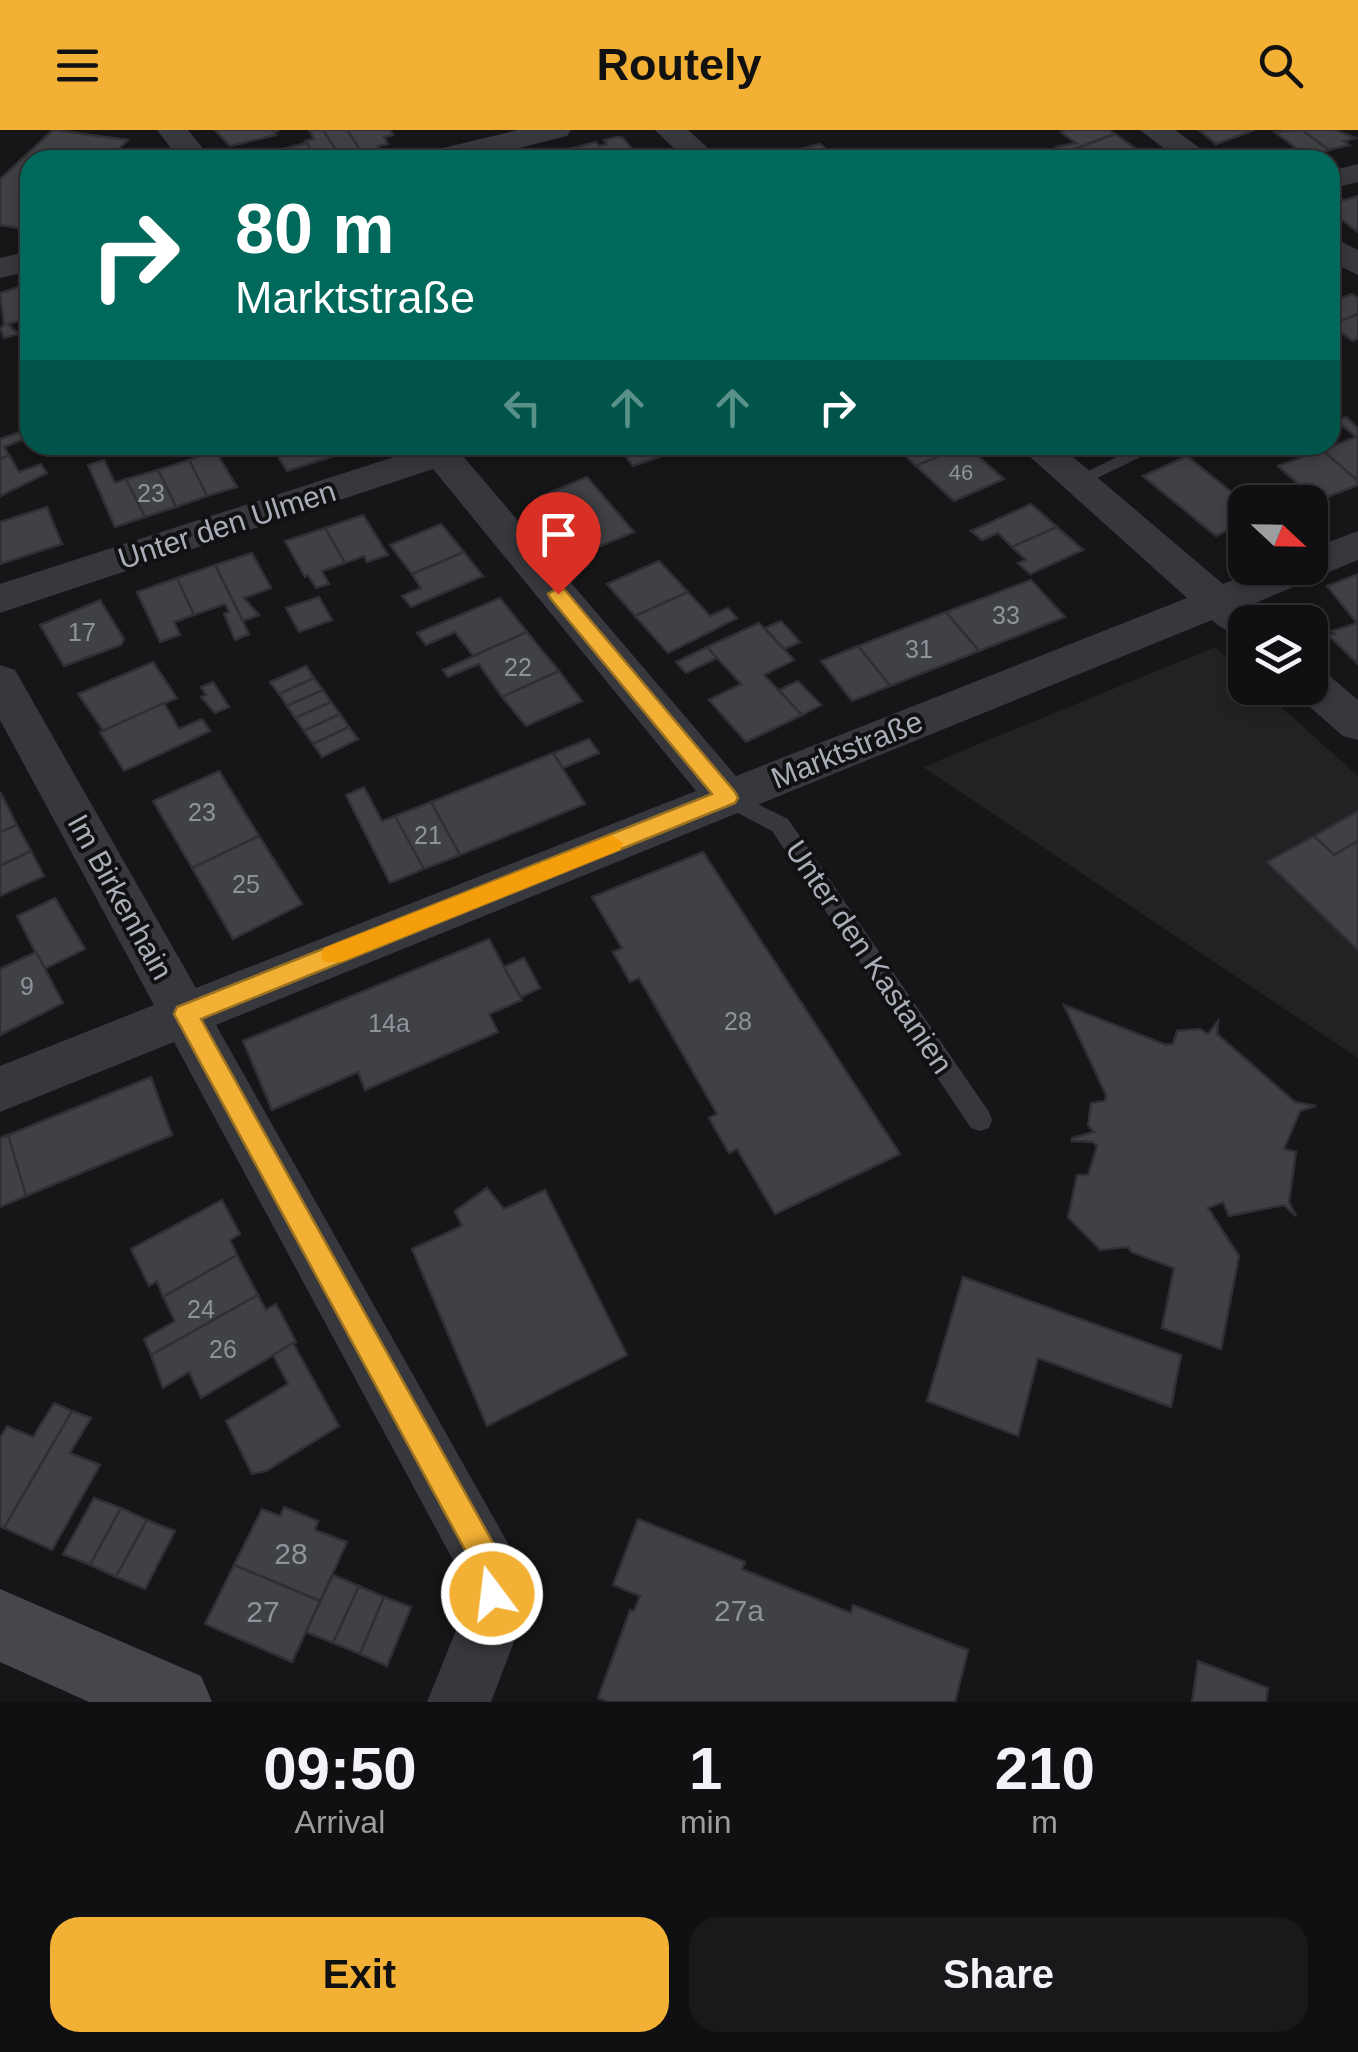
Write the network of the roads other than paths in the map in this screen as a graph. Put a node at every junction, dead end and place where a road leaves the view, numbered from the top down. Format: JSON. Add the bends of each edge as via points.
{"nodes":[{"id":1,"x":172,"y":130,"type":"edge"},
{"id":2,"x":556,"y":130,"type":"edge"},
{"id":3,"x":670,"y":130,"type":"edge"},
{"id":4,"x":1154,"y":130,"type":"edge"},
{"id":5,"x":188,"y":150,"type":"edge"},
{"id":6,"x":474,"y":150,"type":"edge"},
{"id":7,"x":693,"y":150,"type":"edge"},
{"id":8,"x":1185,"y":150,"type":"edge"},
{"id":9,"x":427,"y":455,"type":"edge"},
{"id":10,"x":448,"y":455,"type":"edge"},
{"id":11,"x":1047,"y":455,"type":"edge"},
{"id":12,"x":1134,"y":455,"type":"edge"},
{"id":13,"x":1077,"y":481,"type":"junction"},
{"id":14,"x":1358,"y":546,"type":"edge"},
{"id":15,"x":1328,"y":558,"type":"edge"},
{"id":16,"x":1277,"y":585,"type":"edge"},
{"id":17,"x":0,"y":599,"type":"edge"},
{"id":18,"x":1245,"y":605,"type":"edge"},
{"id":19,"x":1228,"y":611,"type":"edge"},
{"id":20,"x":1228,"y":615,"type":"edge"},
{"id":21,"x":0,"y":681,"type":"edge"},
{"id":22,"x":1328,"y":698,"type":"edge"},
{"id":23,"x":1358,"y":724,"type":"edge"},
{"id":24,"x":727,"y":798,"type":"junction"},
{"id":25,"x":186,"y":1014,"type":"junction"},
{"id":26,"x":0,"y":1089,"type":"edge"},
{"id":27,"x":980,"y":1120,"type":"dead end"},
{"id":28,"x":0,"y":1625,"type":"edge"},
{"id":29,"x":175,"y":1702,"type":"edge"},
{"id":30,"x":459,"y":1702,"type":"edge"}],
"edges":[{"from":1,"to":5,"type":"street"},
{"from":2,"to":6,"type":"street"},
{"from":3,"to":7,"type":"street"},
{"from":4,"to":8,"type":"street"},
{"from":9,"to":17,"type":"street","name":"Unter den Ulmen"},
{"from":10,"to":24,"type":"street","name":"Unter den Kastanien"},
{"from":11,"to":13,"type":"street"},
{"from":12,"to":13,"type":"lane"},
{"from":13,"to":19,"type":"street"},
{"from":14,"to":15,"type":"street","name":"Marktstraße"},
{"from":16,"to":18,"type":"street","name":"Marktstraße"},
{"from":20,"to":24,"type":"street","name":"Marktstraße"},
{"from":21,"to":25,"type":"street","name":"Im Birkenhain"},
{"from":22,"to":23,"type":"street"},
{"from":24,"to":25,"type":"street","name":"Marktstraße"},
{"from":24,"to":27,"type":"lane","name":"Unter den Kastanien","via":[[780,826]]},
{"from":25,"to":26,"type":"street","name":"Marktstraße"},
{"from":25,"to":30,"type":"street","name":"Im Birkenhain","via":[[492,1570],[492,1618]]},
{"from":28,"to":29,"type":"main road"}]}
